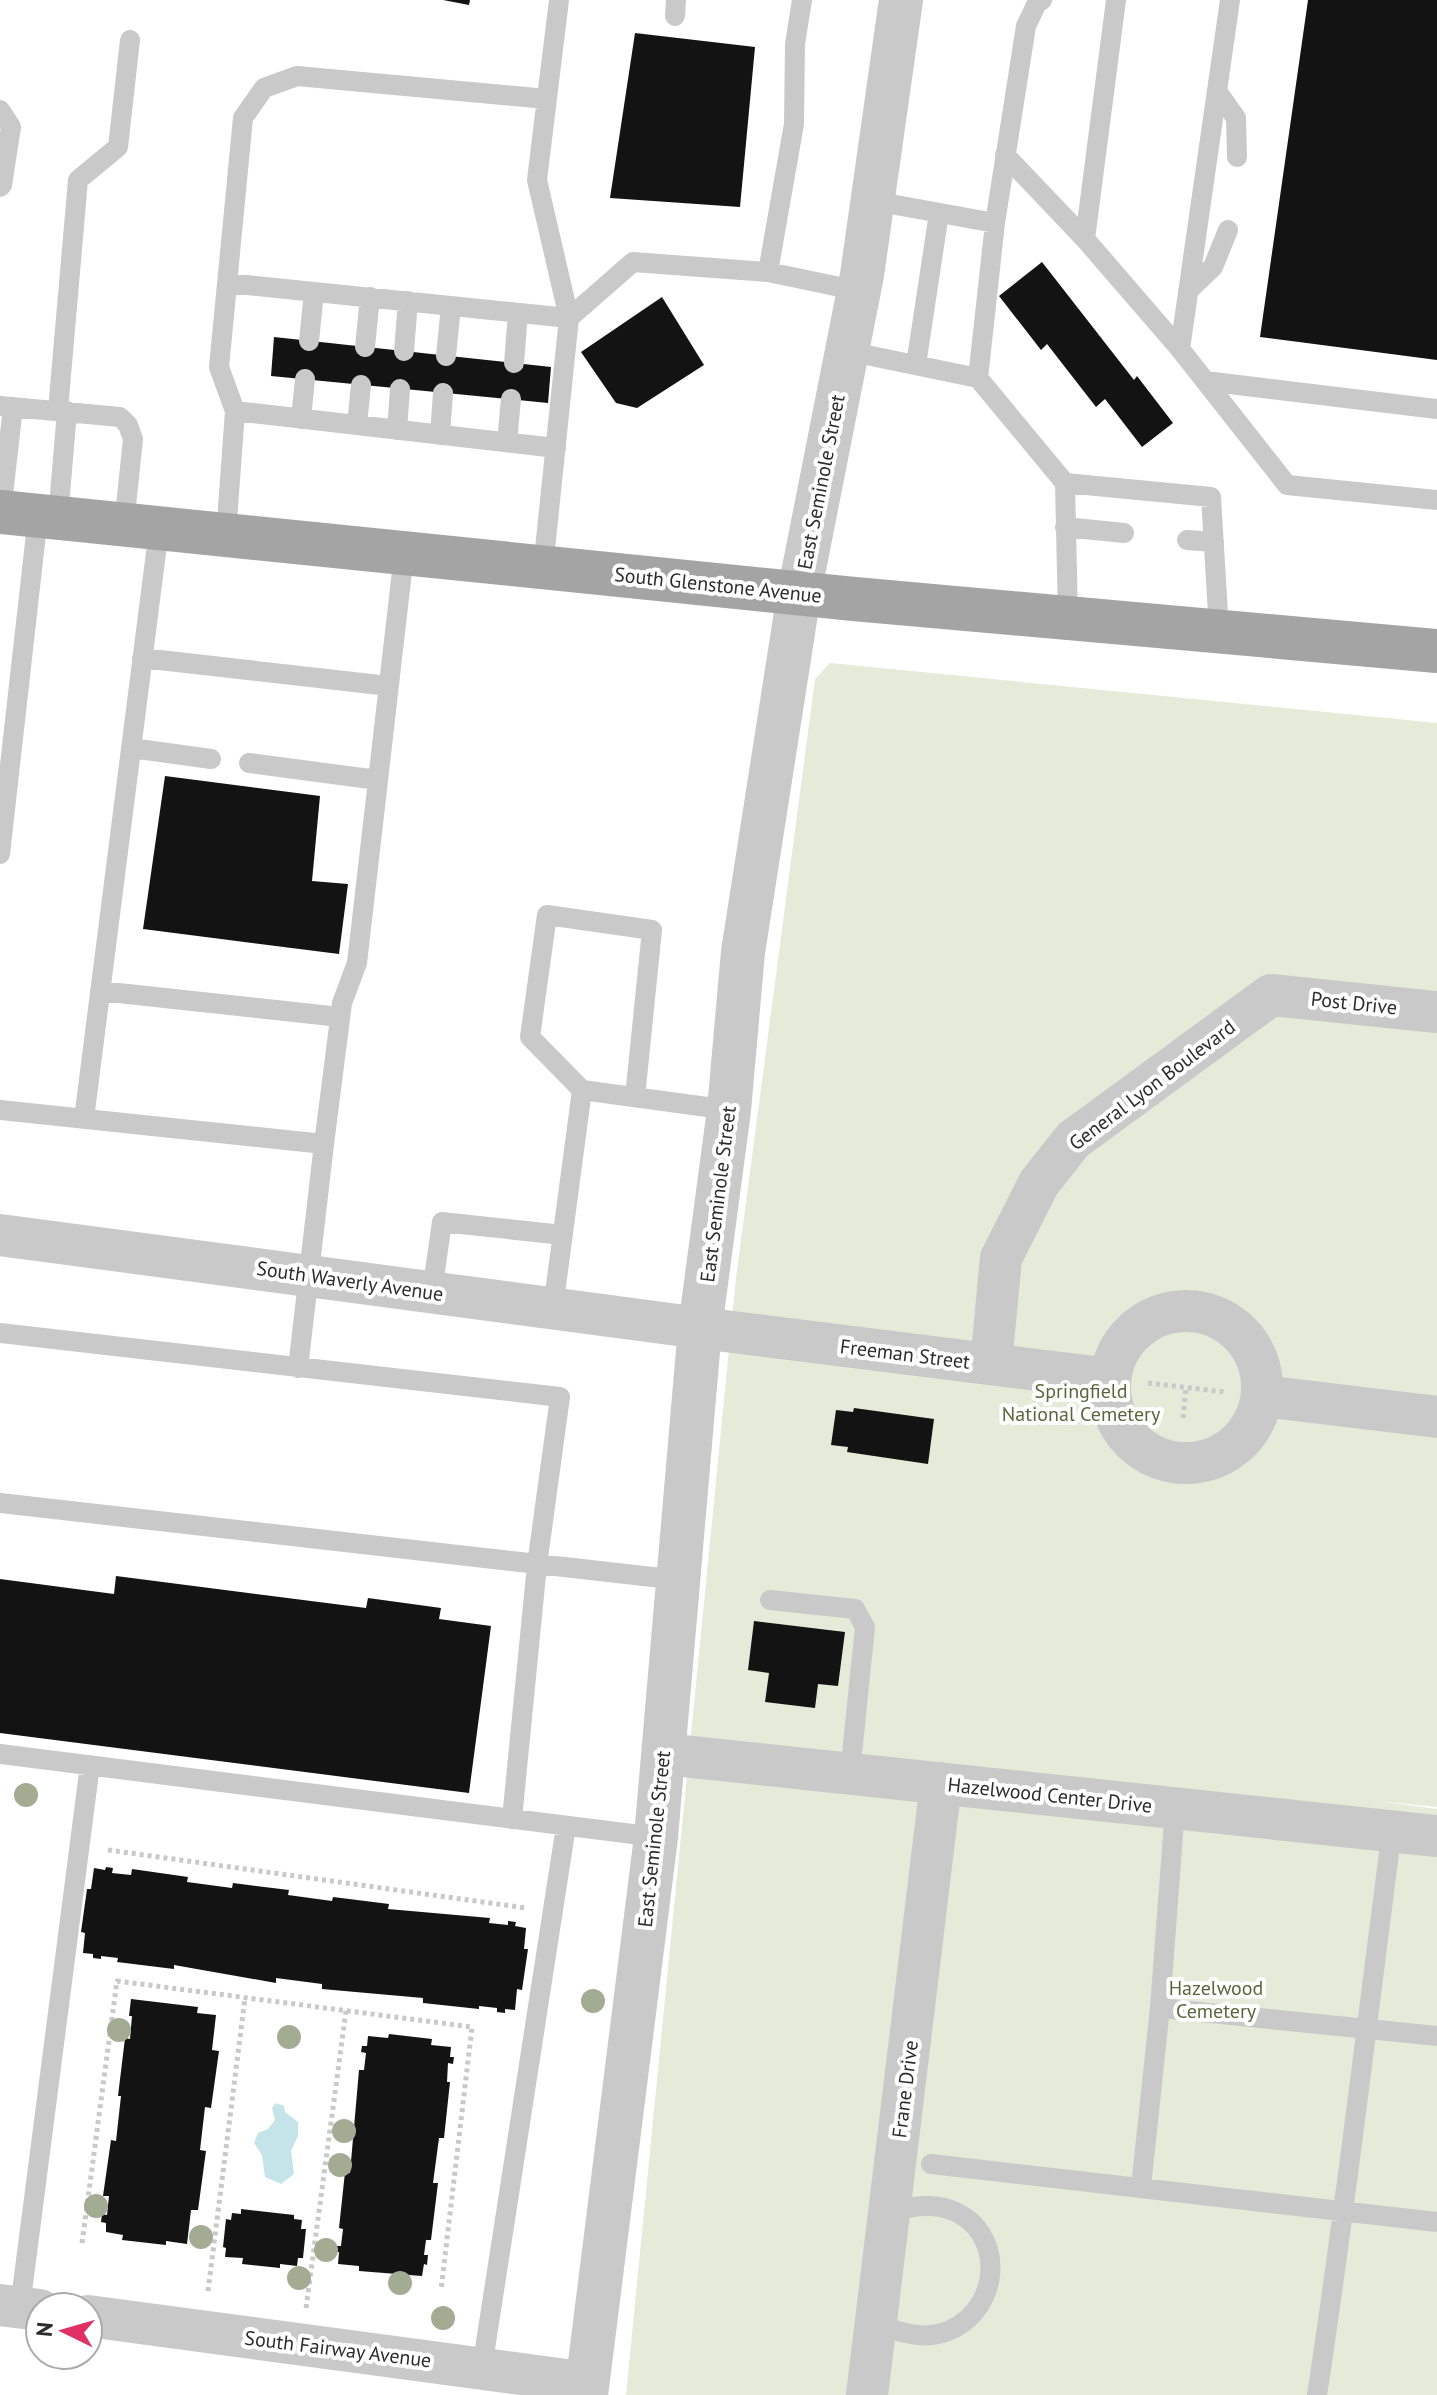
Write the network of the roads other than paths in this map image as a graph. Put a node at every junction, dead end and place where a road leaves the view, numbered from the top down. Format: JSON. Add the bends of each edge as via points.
{"nodes":[{"id":1,"x":559,"y":0,"type":"edge"},
{"id":2,"x":802,"y":0,"type":"edge"},
{"id":3,"x":901,"y":0,"type":"edge"},
{"id":4,"x":1042,"y":0,"type":"edge"},
{"id":5,"x":1116,"y":0,"type":"edge"},
{"id":6,"x":1230,"y":0,"type":"edge"},
{"id":7,"x":130,"y":40,"type":"dead end"},
{"id":8,"x":1217,"y":91,"type":"junction"},
{"id":9,"x":547,"y":99,"type":"junction"},
{"id":10,"x":0,"y":110,"type":"edge"},
{"id":11,"x":1005,"y":155,"type":"junction"},
{"id":12,"x":1237,"y":157,"type":"dead end"},
{"id":13,"x":0,"y":187,"type":"edge"},
{"id":14,"x":874,"y":201,"type":"junction"},
{"id":15,"x":939,"y":213,"type":"junction"},
{"id":16,"x":995,"y":223,"type":"junction"},
{"id":17,"x":1228,"y":230,"type":"dead end"},
{"id":18,"x":1085,"y":239,"type":"junction"},
{"id":19,"x":768,"y":272,"type":"junction"},
{"id":20,"x":227,"y":283,"type":"junction"},
{"id":21,"x":859,"y":291,"type":"junction"},
{"id":22,"x":1188,"y":291,"type":"junction"},
{"id":23,"x":314,"y":292,"type":"junction"},
{"id":24,"x":370,"y":297,"type":"junction"},
{"id":25,"x":408,"y":301,"type":"junction"},
{"id":26,"x":451,"y":306,"type":"junction"},
{"id":27,"x":518,"y":313,"type":"junction"},
{"id":28,"x":569,"y":318,"type":"junction"},
{"id":29,"x":309,"y":341,"type":"dead end"},
{"id":30,"x":365,"y":347,"type":"dead end"},
{"id":31,"x":1180,"y":349,"type":"junction"},
{"id":32,"x":404,"y":351,"type":"dead end"},
{"id":33,"x":847,"y":351,"type":"junction"},
{"id":34,"x":446,"y":356,"type":"dead end"},
{"id":35,"x":514,"y":363,"type":"dead end"},
{"id":36,"x":916,"y":365,"type":"junction"},
{"id":37,"x":978,"y":378,"type":"junction"},
{"id":38,"x":305,"y":379,"type":"dead end"},
{"id":39,"x":1205,"y":381,"type":"junction"},
{"id":40,"x":361,"y":385,"type":"dead end"},
{"id":41,"x":400,"y":389,"type":"dead end"},
{"id":42,"x":443,"y":393,"type":"dead end"},
{"id":43,"x":511,"y":399,"type":"dead end"},
{"id":44,"x":6,"y":406,"type":"edge"},
{"id":45,"x":1437,"y":409,"type":"edge"},
{"id":46,"x":63,"y":410,"type":"junction"},
{"id":47,"x":235,"y":411,"type":"junction"},
{"id":48,"x":301,"y":419,"type":"junction"},
{"id":49,"x":357,"y":425,"type":"junction"},
{"id":50,"x":397,"y":430,"type":"junction"},
{"id":51,"x":440,"y":435,"type":"junction"},
{"id":52,"x":507,"y":442,"type":"junction"},
{"id":53,"x":556,"y":448,"type":"junction"},
{"id":54,"x":1065,"y":483,"type":"junction"},
{"id":55,"x":1437,"y":500,"type":"edge"},
{"id":56,"x":24,"y":515,"type":"edge"},
{"id":57,"x":142,"y":527,"type":"junction"},
{"id":58,"x":1065,"y":527,"type":"junction"},
{"id":59,"x":1124,"y":533,"type":"dead end"},
{"id":60,"x":226,"y":535,"type":"junction"},
{"id":61,"x":1187,"y":540,"type":"dead end"},
{"id":62,"x":1214,"y":542,"type":"junction"},
{"id":63,"x":404,"y":554,"type":"junction"},
{"id":64,"x":543,"y":568,"type":"junction"},
{"id":65,"x":799,"y":594,"type":"junction"},
{"id":66,"x":1068,"y":618,"type":"junction"},
{"id":67,"x":1219,"y":630,"type":"junction"},
{"id":68,"x":1437,"y":651,"type":"edge"},
{"id":69,"x":142,"y":658,"type":"junction"},
{"id":70,"x":389,"y":686,"type":"junction"},
{"id":71,"x":131,"y":748,"type":"junction"},
{"id":72,"x":211,"y":759,"type":"dead end"},
{"id":73,"x":249,"y":763,"type":"dead end"},
{"id":74,"x":378,"y":780,"type":"junction"},
{"id":75,"x":0,"y":854,"type":"edge"},
{"id":76,"x":100,"y":991,"type":"junction"},
{"id":77,"x":1271,"y":995,"type":"joint"},
{"id":78,"x":1437,"y":1012,"type":"edge"},
{"id":79,"x":340,"y":1017,"type":"junction"},
{"id":80,"x":582,"y":1090,"type":"junction"},
{"id":81,"x":635,"y":1097,"type":"junction"},
{"id":82,"x":0,"y":1110,"type":"edge"},
{"id":83,"x":729,"y":1110,"type":"junction"},
{"id":84,"x":84,"y":1119,"type":"junction"},
{"id":85,"x":324,"y":1144,"type":"junction"},
{"id":86,"x":0,"y":1235,"type":"edge"},
{"id":87,"x":563,"y":1235,"type":"junction"},
{"id":88,"x":307,"y":1275,"type":"junction"},
{"id":89,"x":432,"y":1292,"type":"junction"},
{"id":90,"x":553,"y":1308,"type":"junction"},
{"id":91,"x":700,"y":1328,"type":"junction"},
{"id":92,"x":0,"y":1333,"type":"edge"},
{"id":93,"x":991,"y":1364,"type":"junction"},
{"id":94,"x":298,"y":1368,"type":"junction"},
{"id":95,"x":1110,"y":1379,"type":"junction"},
{"id":96,"x":1262,"y":1396,"type":"junction"},
{"id":97,"x":1437,"y":1417,"type":"edge"},
{"id":98,"x":0,"y":1503,"type":"edge"},
{"id":99,"x":537,"y":1565,"type":"junction"},
{"id":100,"x":679,"y":1580,"type":"junction"},
{"id":101,"x":770,"y":1600,"type":"dead end"},
{"id":102,"x":0,"y":1754,"type":"edge"},
{"id":103,"x":664,"y":1754,"type":"junction"},
{"id":104,"x":90,"y":1765,"type":"junction"},
{"id":105,"x":850,"y":1773,"type":"junction"},
{"id":106,"x":941,"y":1783,"type":"junction"},
{"id":107,"x":1175,"y":1808,"type":"junction"},
{"id":108,"x":512,"y":1819,"type":"junction"},
{"id":109,"x":566,"y":1826,"type":"junction"},
{"id":110,"x":1392,"y":1831,"type":"junction"},
{"id":111,"x":1437,"y":1836,"type":"edge"},
{"id":112,"x":656,"y":1837,"type":"junction"},
{"id":113,"x":1160,"y":2008,"type":"junction"},
{"id":114,"x":1366,"y":2029,"type":"junction"},
{"id":115,"x":1437,"y":2036,"type":"edge"},
{"id":116,"x":931,"y":2164,"type":"dead end"},
{"id":117,"x":1141,"y":2187,"type":"junction"},
{"id":118,"x":890,"y":2211,"type":"junction"},
{"id":119,"x":1345,"y":2211,"type":"junction"},
{"id":120,"x":1437,"y":2222,"type":"edge"},
{"id":121,"x":12,"y":2307,"type":"edge"},
{"id":122,"x":104,"y":2318,"type":"edge"},
{"id":123,"x":877,"y":2326,"type":"junction"},
{"id":124,"x":482,"y":2368,"type":"junction"},
{"id":125,"x":587,"y":2389,"type":"edge"},
{"id":126,"x":867,"y":2395,"type":"edge"},
{"id":127,"x":1317,"y":2395,"type":"edge"}],
"edges":[{"from":1,"to":9,"type":"lane"},
{"from":2,"to":19,"type":"lane","via":[[795,44],[794,124]]},
{"from":3,"to":14,"type":"street","name":"East Seminole Street"},
{"from":4,"to":11,"type":"lane","via":[[1026,26]]},
{"from":5,"to":18,"type":"lane"},
{"from":6,"to":8,"type":"lane"},
{"from":7,"to":46,"type":"lane","via":[[118,147],[78,180]]},
{"from":8,"to":12,"type":"lane","via":[[1236,118]]},
{"from":8,"to":22,"type":"lane"},
{"from":9,"to":20,"type":"lane","via":[[297,76],[264,88],[243,118]]},
{"from":9,"to":28,"type":"lane","via":[[537,180]]},
{"from":10,"to":13,"type":"lane","via":[[11,127]]},
{"from":11,"to":16,"type":"lane"},
{"from":11,"to":18,"type":"lane"},
{"from":14,"to":15,"type":"lane"},
{"from":14,"to":21,"type":"street","name":"East Seminole Street"},
{"from":15,"to":16,"type":"lane"},
{"from":15,"to":36,"type":"lane"},
{"from":16,"to":37,"type":"lane"},
{"from":17,"to":22,"type":"lane","via":[[1213,267]]},
{"from":18,"to":31,"type":"lane"},
{"from":19,"to":21,"type":"lane"},
{"from":19,"to":28,"type":"lane","via":[[633,262]]},
{"from":20,"to":23,"type":"lane"},
{"from":20,"to":47,"type":"lane","via":[[219,367]]},
{"from":21,"to":33,"type":"street","name":"East Seminole Street"},
{"from":22,"to":31,"type":"lane"},
{"from":23,"to":24,"type":"lane"},
{"from":23,"to":29,"type":"lane"},
{"from":24,"to":25,"type":"lane"},
{"from":24,"to":30,"type":"lane"},
{"from":25,"to":26,"type":"lane"},
{"from":25,"to":32,"type":"lane"},
{"from":26,"to":27,"type":"lane"},
{"from":26,"to":34,"type":"lane"},
{"from":27,"to":28,"type":"lane"},
{"from":27,"to":35,"type":"lane"},
{"from":28,"to":53,"type":"lane"},
{"from":31,"to":39,"type":"lane"},
{"from":33,"to":36,"type":"lane"},
{"from":33,"to":65,"type":"street","name":"East Seminole Street"},
{"from":36,"to":37,"type":"lane"},
{"from":37,"to":54,"type":"lane"},
{"from":38,"to":48,"type":"lane"},
{"from":39,"to":45,"type":"lane"},
{"from":39,"to":55,"type":"lane","via":[[1287,485]]},
{"from":40,"to":49,"type":"lane"},
{"from":41,"to":50,"type":"lane"},
{"from":42,"to":51,"type":"lane"},
{"from":43,"to":52,"type":"lane"},
{"from":44,"to":46,"type":"lane"},
{"from":44,"to":56,"type":"lane"},
{"from":46,"to":56,"type":"lane"},
{"from":46,"to":57,"type":"lane","via":[[120,417],[128,425]]},
{"from":47,"to":48,"type":"lane"},
{"from":47,"to":60,"type":"lane"},
{"from":48,"to":49,"type":"lane"},
{"from":49,"to":50,"type":"lane"},
{"from":50,"to":51,"type":"lane"},
{"from":51,"to":52,"type":"lane"},
{"from":52,"to":53,"type":"lane"},
{"from":53,"to":64,"type":"lane"},
{"from":54,"to":58,"type":"lane"},
{"from":54,"to":62,"type":"lane","via":[[1211,497]]},
{"from":56,"to":57,"type":"main road","name":"South Glenstone Avenue"},
{"from":56,"to":75,"type":"lane"},
{"from":57,"to":60,"type":"main road","name":"South Glenstone Avenue"},
{"from":57,"to":69,"type":"lane"},
{"from":58,"to":59,"type":"lane"},
{"from":58,"to":66,"type":"lane"},
{"from":60,"to":63,"type":"main road","name":"South Glenstone Avenue"},
{"from":61,"to":62,"type":"lane"},
{"from":62,"to":67,"type":"lane"},
{"from":63,"to":64,"type":"main road","name":"South Glenstone Avenue"},
{"from":63,"to":70,"type":"lane"},
{"from":64,"to":65,"type":"main road","name":"South Glenstone Avenue"},
{"from":65,"to":66,"type":"main road","name":"South Glenstone Avenue"},
{"from":65,"to":83,"type":"street","name":"East Seminole Street","via":[[743,952]]},
{"from":66,"to":67,"type":"main road","name":"South Glenstone Avenue"},
{"from":67,"to":68,"type":"main road","name":"South Glenstone Avenue"},
{"from":69,"to":70,"type":"lane"},
{"from":69,"to":71,"type":"lane"},
{"from":70,"to":74,"type":"lane"},
{"from":71,"to":72,"type":"lane"},
{"from":71,"to":76,"type":"lane"},
{"from":73,"to":74,"type":"lane"},
{"from":74,"to":79,"type":"lane","via":[[357,963]]},
{"from":76,"to":79,"type":"lane"},
{"from":76,"to":84,"type":"lane"},
{"from":77,"to":78,"type":"street","name":"Post Drive"},
{"from":77,"to":93,"type":"street","name":"General Lyon Boulevard","via":[[1073,1140],[1039,1183],[1001,1258]]},
{"from":79,"to":85,"type":"lane"},
{"from":80,"to":81,"type":"lane"},
{"from":80,"to":81,"type":"lane","via":[[530,1037],[547,915],[652,930]]},
{"from":80,"to":87,"type":"lane"},
{"from":81,"to":83,"type":"lane"},
{"from":82,"to":84,"type":"lane"},
{"from":83,"to":91,"type":"street","name":"East Seminole Street"},
{"from":84,"to":85,"type":"lane"},
{"from":85,"to":88,"type":"lane"},
{"from":86,"to":88,"type":"street","name":"South Waverly Avenue"},
{"from":87,"to":89,"type":"lane","via":[[442,1222]]},
{"from":87,"to":90,"type":"lane"},
{"from":88,"to":89,"type":"street","name":"South Waverly Avenue"},
{"from":88,"to":94,"type":"lane"},
{"from":89,"to":90,"type":"street","name":"South Waverly Avenue"},
{"from":90,"to":91,"type":"street","name":"South Waverly Avenue"},
{"from":91,"to":93,"type":"street","name":"Freeman Street"},
{"from":91,"to":100,"type":"street","name":"East Seminole Street"},
{"from":92,"to":94,"type":"lane"},
{"from":93,"to":95,"type":"street","name":"Freeman Street"},
{"from":94,"to":99,"type":"lane","via":[[560,1397]]},
{"from":95,"to":96,"type":"street","via":[[1111,1403],[1127,1435],[1155,1457],[1178,1464],[1202,1463],[1243,1439]]},
{"from":95,"to":96,"type":"street","via":[[1118,1353],[1133,1332],[1156,1317],[1181,1311],[1208,1313],[1232,1325],[1250,1345],[1261,1369]]},
{"from":96,"to":97,"type":"street"},
{"from":98,"to":99,"type":"lane"},
{"from":99,"to":100,"type":"lane"},
{"from":99,"to":108,"type":"lane"},
{"from":100,"to":103,"type":"street","name":"East Seminole Street"},
{"from":101,"to":105,"type":"lane","via":[[855,1609],[865,1627]]},
{"from":102,"to":104,"type":"lane"},
{"from":103,"to":105,"type":"street","name":"Hazelwood Center Drive"},
{"from":103,"to":112,"type":"street","name":"East Seminole Street"},
{"from":104,"to":108,"type":"lane"},
{"from":104,"to":121,"type":"lane"},
{"from":105,"to":106,"type":"street","name":"Hazelwood Center Drive"},
{"from":106,"to":107,"type":"street","name":"Hazelwood Center Drive"},
{"from":106,"to":118,"type":"street","name":"Frane Drive"},
{"from":107,"to":110,"type":"street","name":"Hazelwood Center Drive"},
{"from":107,"to":113,"type":"lane"},
{"from":108,"to":109,"type":"lane"},
{"from":109,"to":112,"type":"lane"},
{"from":109,"to":124,"type":"lane"},
{"from":110,"to":111,"type":"street","name":"Hazelwood Center Drive"},
{"from":110,"to":114,"type":"lane"},
{"from":112,"to":125,"type":"street","name":"East Seminole Street"},
{"from":113,"to":114,"type":"lane"},
{"from":113,"to":117,"type":"lane"},
{"from":114,"to":115,"type":"lane"},
{"from":114,"to":119,"type":"lane"},
{"from":116,"to":117,"type":"lane"},
{"from":117,"to":119,"type":"lane"},
{"from":118,"to":123,"type":"street","name":"Frane Drive"},
{"from":118,"to":123,"type":"lane","via":[[925,2205],[966,2219],[981,2235],[991,2276],[973,2316],[956,2328],[935,2335]]},
{"from":119,"to":120,"type":"lane"},
{"from":119,"to":127,"type":"lane"},
{"from":122,"to":124,"type":"street","name":"South Fairway Avenue"},
{"from":123,"to":126,"type":"street","name":"Frane Drive"},
{"from":124,"to":125,"type":"street","name":"South Fairway Avenue"}]}
